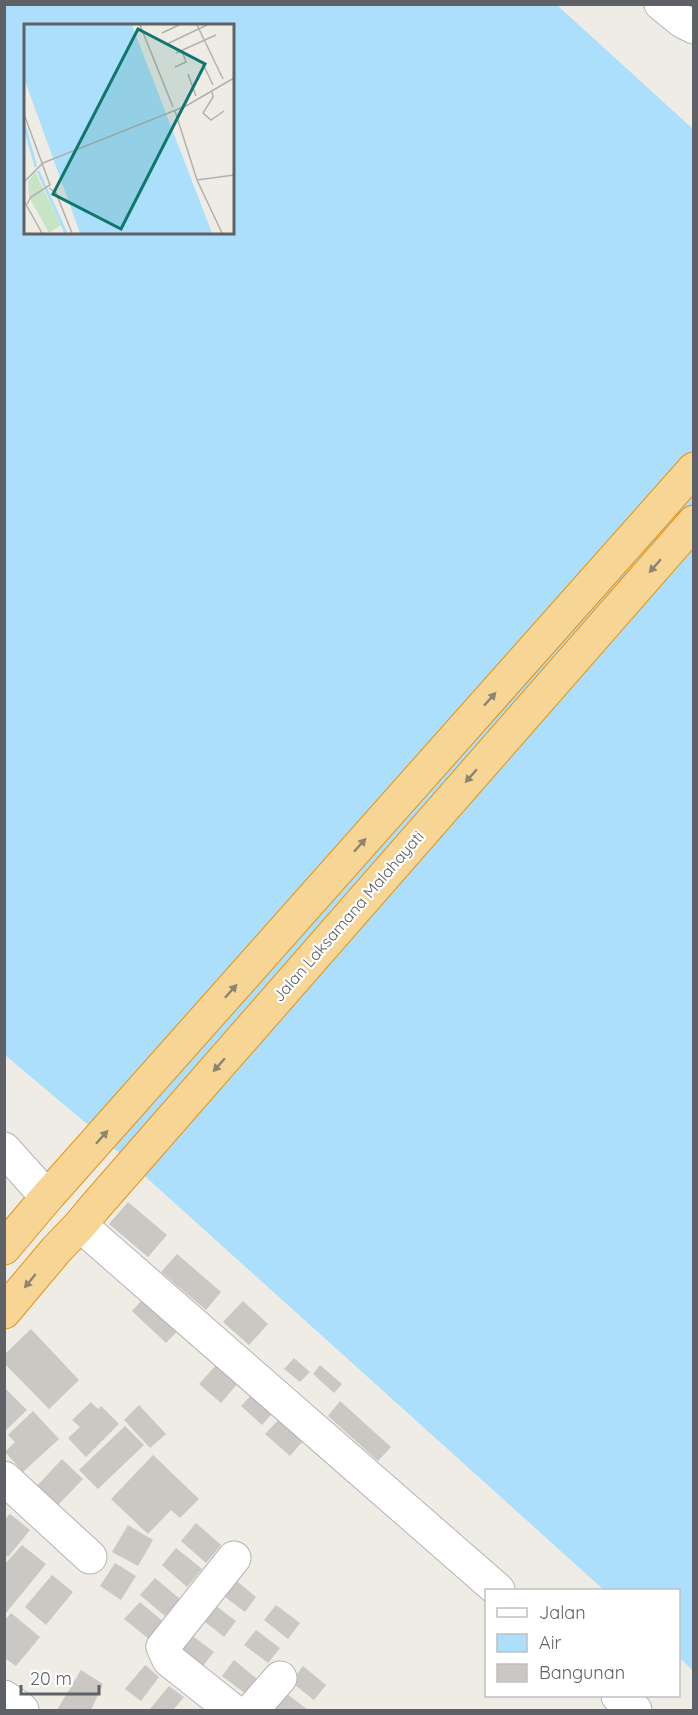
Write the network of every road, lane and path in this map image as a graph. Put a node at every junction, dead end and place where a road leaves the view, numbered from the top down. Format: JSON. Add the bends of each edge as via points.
{"nodes":[{"id":1,"x":661,"y":4,"type":"edge"},
{"id":2,"x":693,"y":27,"type":"edge"},
{"id":3,"x":693,"y":469,"type":"edge"},
{"id":4,"x":693,"y":522,"type":"edge"},
{"id":5,"x":4,"y":1149,"type":"edge"},
{"id":6,"x":55,"y":1189,"type":"junction"},
{"id":7,"x":87,"y":1216,"type":"junction"},
{"id":8,"x":4,"y":1248,"type":"edge"},
{"id":9,"x":4,"y":1312,"type":"edge"},
{"id":10,"x":4,"y":1478,"type":"edge"},
{"id":11,"x":90,"y":1557,"type":"dead end"},
{"id":12,"x":234,"y":1558,"type":"dead end"},
{"id":13,"x":497,"y":1589,"type":"edge"},
{"id":14,"x":280,"y":1678,"type":"dead end"},
{"id":15,"x":4,"y":1697,"type":"edge"},
{"id":16,"x":620,"y":1697,"type":"edge"},
{"id":17,"x":22,"y":1710,"type":"edge"},
{"id":18,"x":232,"y":1710,"type":"edge"},
{"id":19,"x":252,"y":1710,"type":"edge"},
{"id":20,"x":635,"y":1710,"type":"edge"}],
"edges":[{"from":1,"to":2,"type":"street"},
{"from":6,"to":3,"type":"highway","one_way":true},
{"from":4,"to":7,"type":"highway","name":"Jalan Laksamana Malahayati","one_way":true},
{"from":5,"to":6,"type":"street"},
{"from":6,"to":8,"type":"highway"},
{"from":7,"to":9,"type":"highway","name":"Jalan Laksamana Malahayati","one_way":true},
{"from":7,"to":13,"type":"street"},
{"from":10,"to":11,"type":"street"},
{"from":12,"to":18,"type":"street","via":[[163,1647],[169,1659]]},
{"from":14,"to":19,"type":"street"},
{"from":15,"to":17,"type":"street"},
{"from":16,"to":20,"type":"street"}]}
